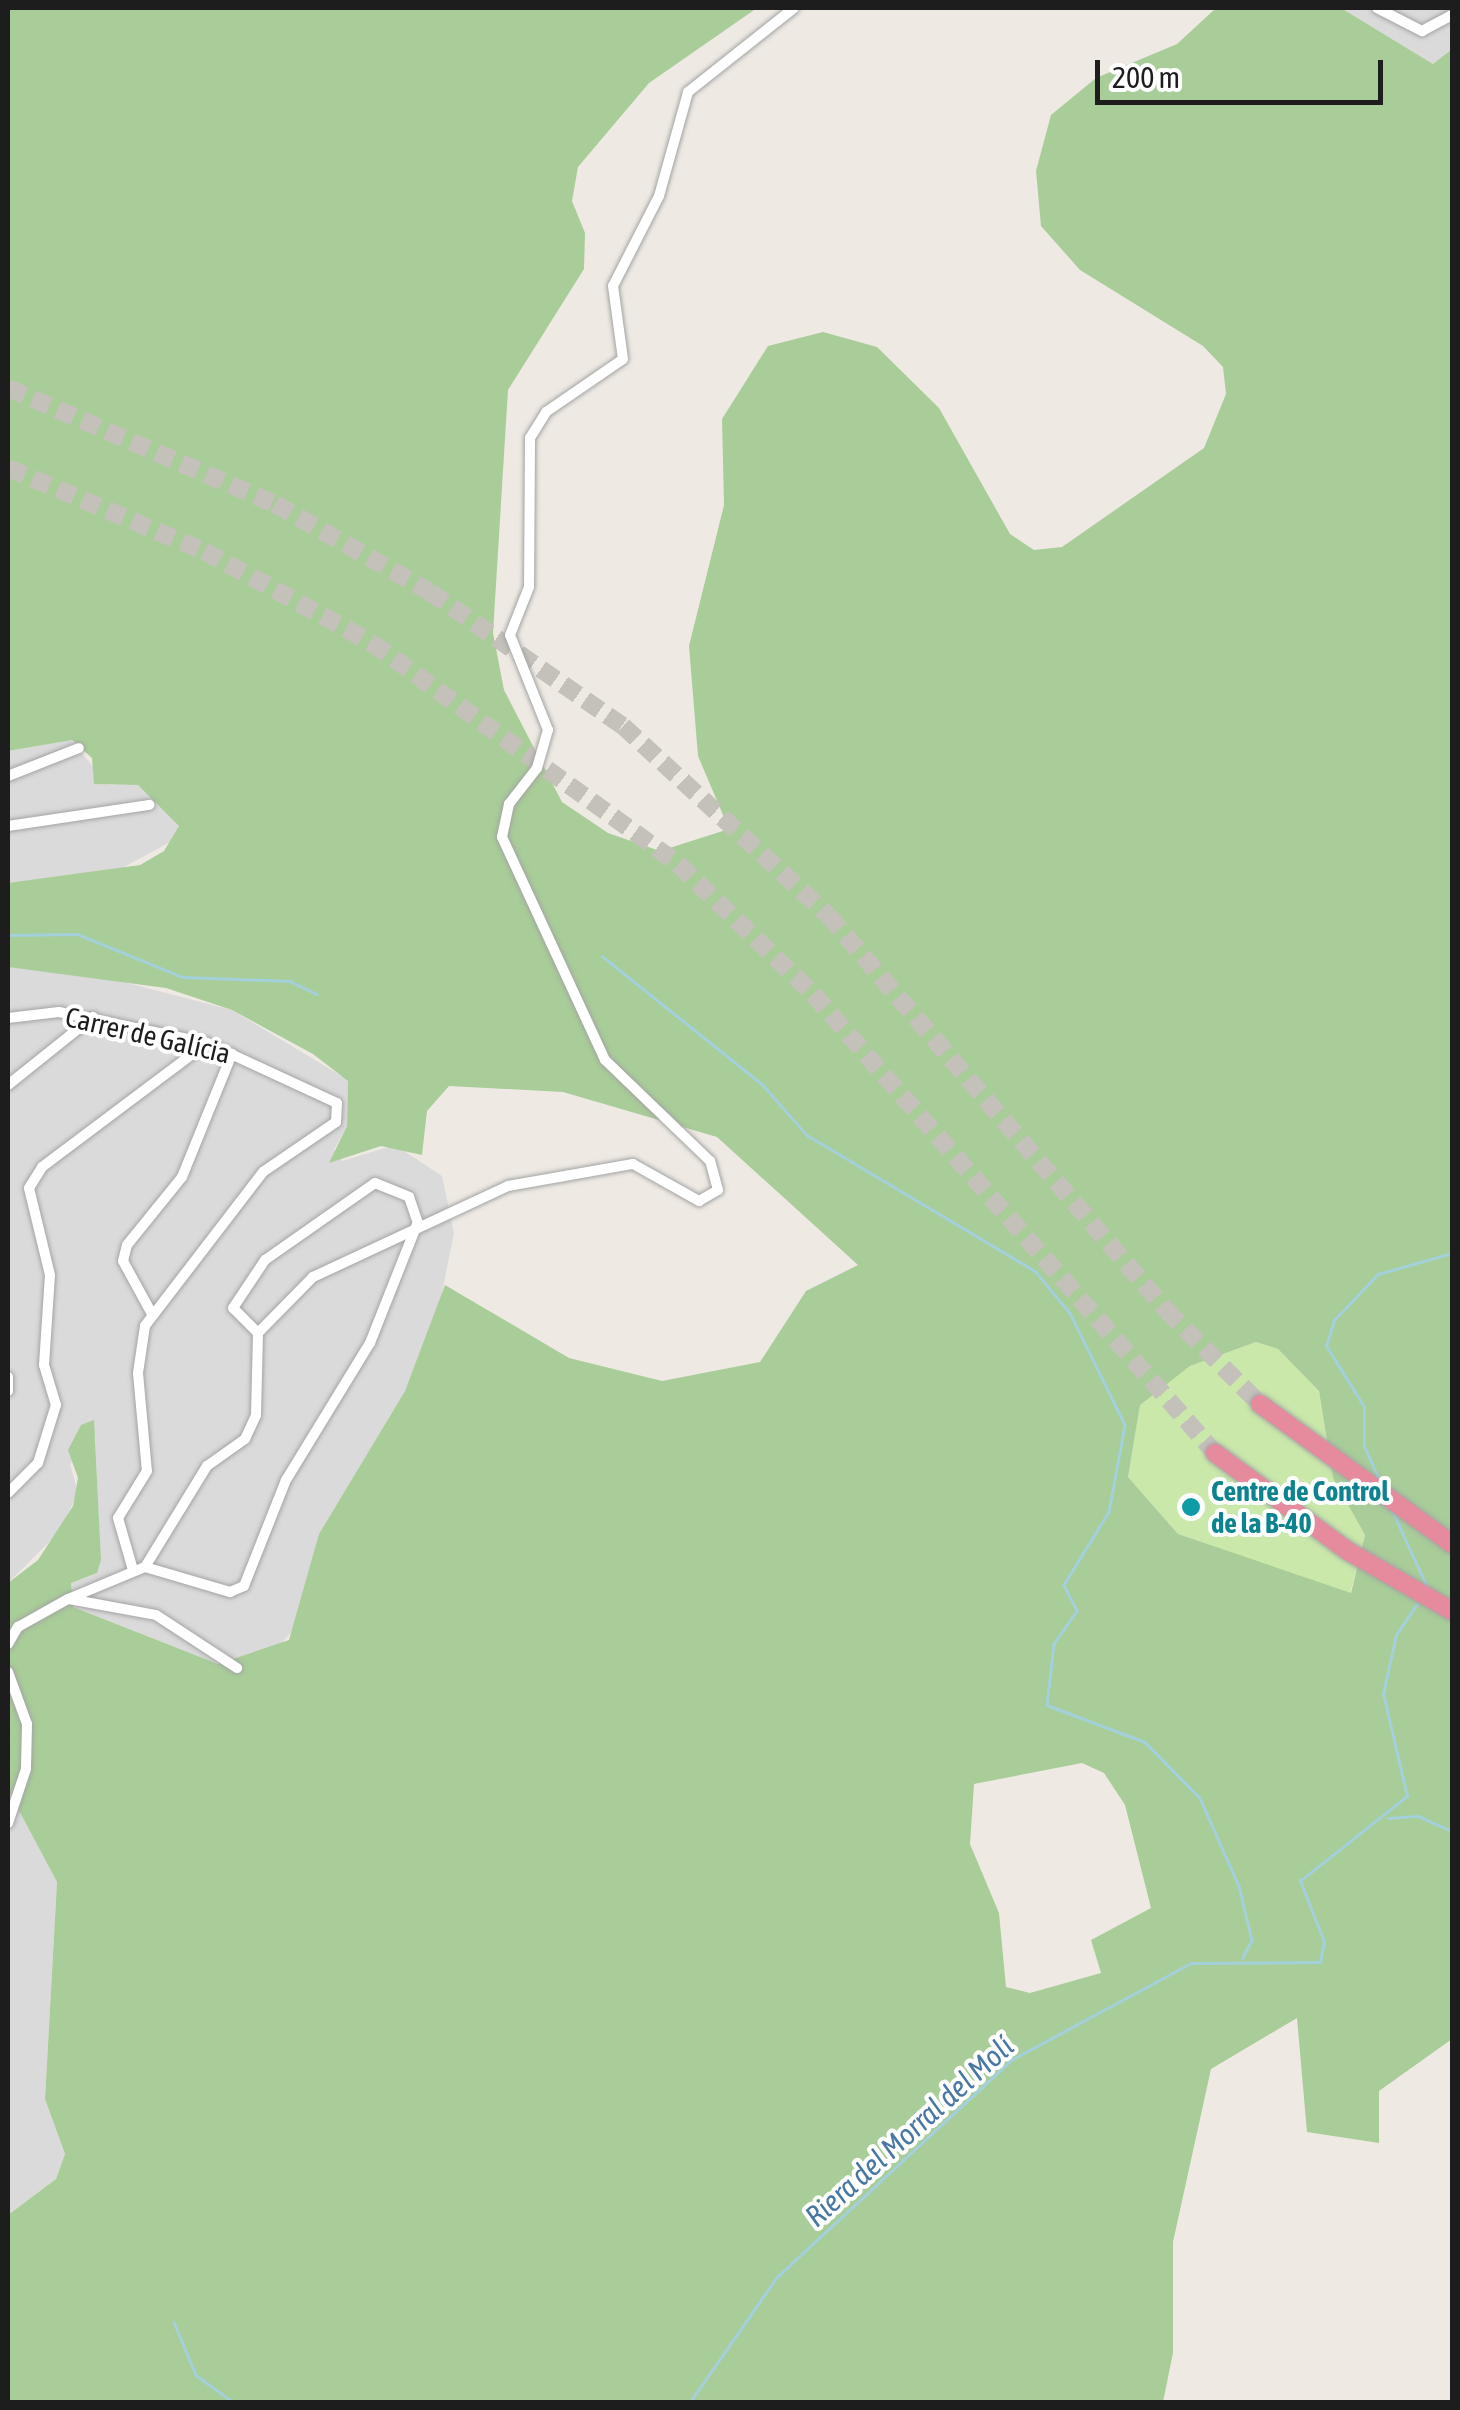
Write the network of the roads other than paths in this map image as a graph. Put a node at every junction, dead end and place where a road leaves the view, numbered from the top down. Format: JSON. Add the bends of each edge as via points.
{"nodes":[{"id":1,"x":794,"y":8,"type":"edge"},
{"id":2,"x":1377,"y":8,"type":"edge"},
{"id":3,"x":1452,"y":15,"type":"edge"},
{"id":4,"x":79,"y":748,"type":"dead end"},
{"id":5,"x":8,"y":776,"type":"edge"},
{"id":6,"x":149,"y":805,"type":"dead end"},
{"id":7,"x":8,"y":826,"type":"edge"},
{"id":8,"x":93,"y":1017,"type":"junction"},
{"id":9,"x":8,"y":1018,"type":"edge"},
{"id":10,"x":206,"y":1044,"type":"junction"},
{"id":11,"x":232,"y":1054,"type":"junction"},
{"id":12,"x":8,"y":1085,"type":"edge"},
{"id":13,"x":418,"y":1222,"type":"junction"},
{"id":14,"x":152,"y":1314,"type":"junction"},
{"id":15,"x":258,"y":1333,"type":"junction"},
{"id":16,"x":8,"y":1377,"type":"edge"},
{"id":17,"x":8,"y":1391,"type":"edge"},
{"id":18,"x":1260,"y":1404,"type":"tunnel mouth"},
{"id":19,"x":1216,"y":1452,"type":"tunnel mouth"},
{"id":20,"x":10,"y":1488,"type":"edge"},
{"id":21,"x":1452,"y":1544,"type":"edge"},
{"id":22,"x":139,"y":1569,"type":"junction"},
{"id":23,"x":68,"y":1599,"type":"junction"},
{"id":24,"x":1452,"y":1611,"type":"edge"},
{"id":25,"x":8,"y":1644,"type":"edge"},
{"id":26,"x":236,"y":1668,"type":"dead end"},
{"id":27,"x":8,"y":1672,"type":"edge"},
{"id":28,"x":8,"y":1818,"type":"edge"}],
"edges":[{"from":1,"to":13,"type":"street","via":[[688,92],[659,196],[612,286],[623,359],[546,412],[530,438],[529,587],[510,636],[548,730],[537,768],[509,804],[502,837],[605,1060],[710,1161],[718,1190],[699,1201],[649,1168],[612,1166],[508,1186]]},
{"from":2,"to":3,"type":"street","via":[[1422,31]]},
{"from":4,"to":5,"type":"street"},
{"from":6,"to":7,"type":"street"},
{"from":8,"to":9,"type":"street","name":"Carrer de Galícia"},
{"from":8,"to":10,"type":"street","name":"Carrer de Galícia"},
{"from":8,"to":12,"type":"street"},
{"from":10,"to":11,"type":"street","name":"Carrer de Galícia"},
{"from":10,"to":20,"type":"street","via":[[42,1167],[30,1188],[50,1275],[44,1366],[56,1406],[38,1463]]},
{"from":11,"to":14,"type":"street","via":[[182,1177],[128,1245],[123,1261]]},
{"from":11,"to":14,"type":"street","name":"Carrer de Galícia","via":[[337,1103],[336,1122],[263,1172]]},
{"from":13,"to":15,"type":"street","via":[[313,1277]]},
{"from":13,"to":15,"type":"street","via":[[409,1197],[375,1183],[264,1260],[232,1308]]},
{"from":13,"to":22,"type":"street","via":[[370,1343],[286,1480],[244,1586],[230,1592]]},
{"from":14,"to":22,"type":"street","via":[[138,1374],[147,1471],[118,1518]]},
{"from":15,"to":22,"type":"street","via":[[256,1415],[245,1439],[208,1466]]},
{"from":16,"to":17,"type":"street"},
{"from":18,"to":21,"type":"highway"},
{"from":19,"to":24,"type":"highway","via":[[1348,1552]]},
{"from":22,"to":23,"type":"street"},
{"from":23,"to":25,"type":"street","via":[[18,1627]]},
{"from":23,"to":26,"type":"street","via":[[156,1615]]},
{"from":27,"to":28,"type":"street","via":[[26,1724],[26,1769]]}]}
